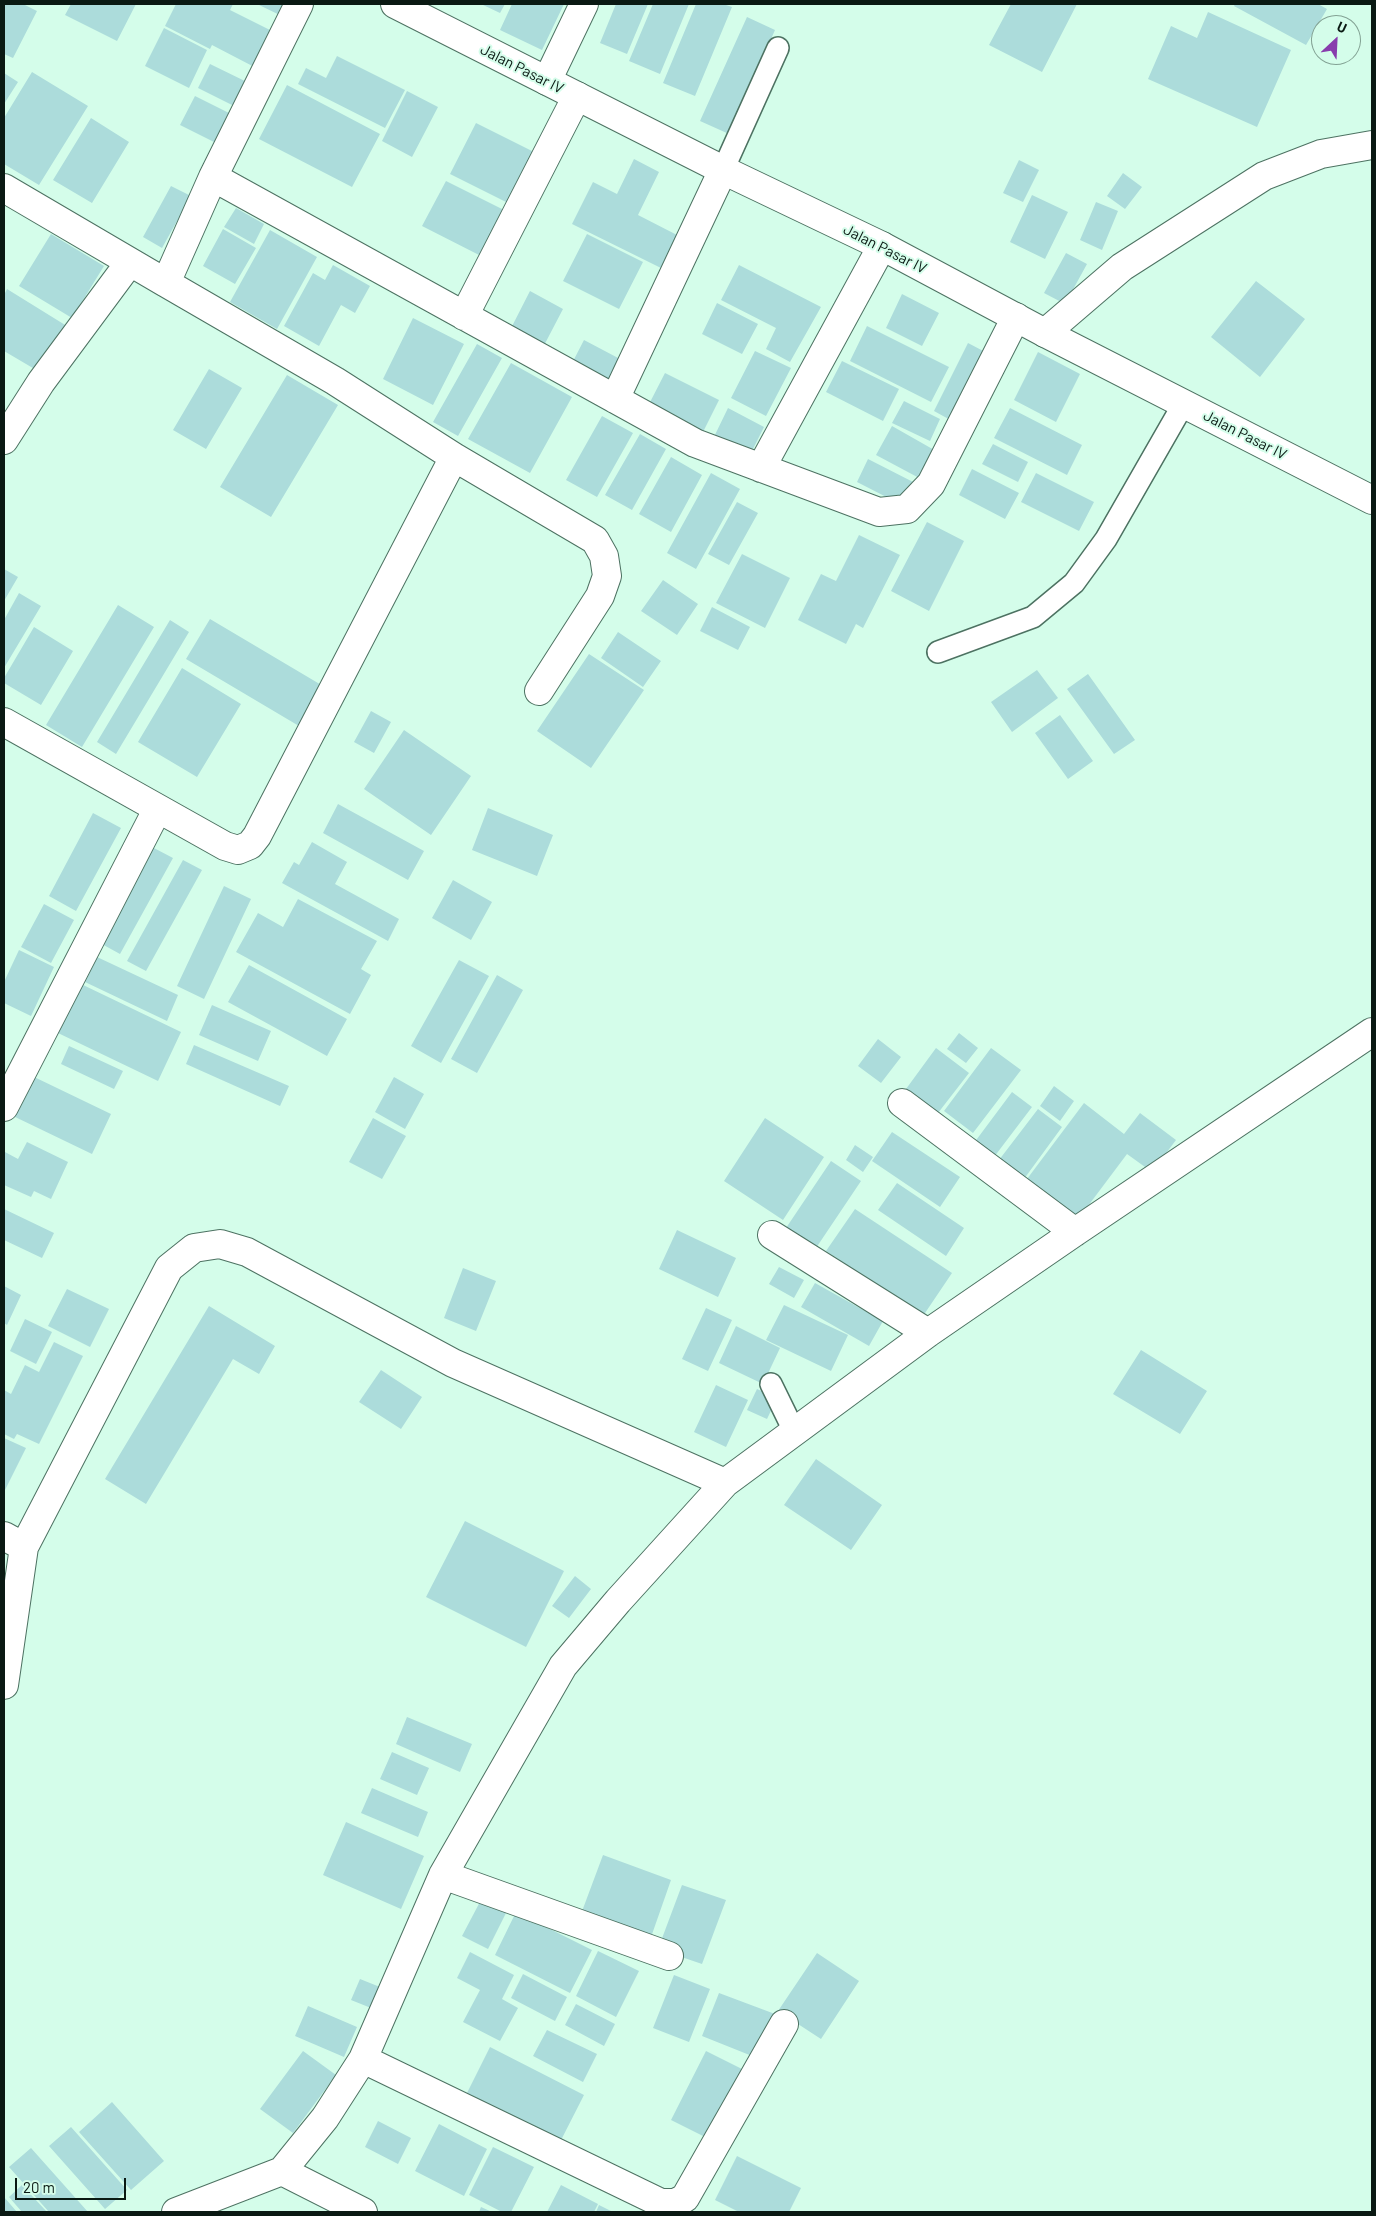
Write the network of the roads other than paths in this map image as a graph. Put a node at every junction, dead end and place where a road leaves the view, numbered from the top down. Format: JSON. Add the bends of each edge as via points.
{"nodes":[{"id":1,"x":299,"y":4,"type":"edge"},
{"id":2,"x":395,"y":4,"type":"edge"},
{"id":3,"x":584,"y":4,"type":"edge"},
{"id":4,"x":778,"y":48,"type":"dead end"},
{"id":5,"x":547,"y":81,"type":"junction"},
{"id":6,"x":577,"y":96,"type":"junction"},
{"id":7,"x":1372,"y":145,"type":"edge"},
{"id":8,"x":723,"y":170,"type":"junction"},
{"id":9,"x":213,"y":177,"type":"junction"},
{"id":10,"x":4,"y":188,"type":"edge"},
{"id":11,"x":882,"y":246,"type":"junction"},
{"id":12,"x":130,"y":262,"type":"junction"},
{"id":13,"x":166,"y":283,"type":"junction"},
{"id":14,"x":464,"y":316,"type":"junction"},
{"id":15,"x":1016,"y":317,"type":"junction"},
{"id":16,"x":1045,"y":333,"type":"junction"},
{"id":17,"x":615,"y":399,"type":"junction"},
{"id":18,"x":1184,"y":403,"type":"junction"},
{"id":19,"x":4,"y":440,"type":"edge"},
{"id":20,"x":454,"y":457,"type":"junction"},
{"id":21,"x":761,"y":468,"type":"junction"},
{"id":22,"x":1372,"y":500,"type":"edge"},
{"id":23,"x":938,"y":652,"type":"dead end"},
{"id":24,"x":538,"y":691,"type":"dead end"},
{"id":25,"x":4,"y":722,"type":"edge"},
{"id":26,"x":157,"y":810,"type":"junction"},
{"id":27,"x":1372,"y":1032,"type":"edge"},
{"id":28,"x":902,"y":1103,"type":"dead end"},
{"id":29,"x":4,"y":1107,"type":"edge"},
{"id":30,"x":1075,"y":1232,"type":"junction"},
{"id":31,"x":772,"y":1235,"type":"dead end"},
{"id":32,"x":928,"y":1333,"type":"junction"},
{"id":33,"x":771,"y":1384,"type":"dead end"},
{"id":34,"x":795,"y":1433,"type":"junction"},
{"id":35,"x":725,"y":1484,"type":"junction"},
{"id":36,"x":14,"y":1541,"type":"edge"},
{"id":37,"x":4,"y":1685,"type":"edge"},
{"id":38,"x":443,"y":1875,"type":"junction"},
{"id":39,"x":669,"y":1956,"type":"dead end"},
{"id":40,"x":784,"y":2024,"type":"dead end"},
{"id":41,"x":363,"y":2059,"type":"junction"},
{"id":42,"x":282,"y":2171,"type":"junction"},
{"id":43,"x":176,"y":2212,"type":"edge"},
{"id":44,"x":363,"y":2212,"type":"edge"}],
"edges":[{"from":1,"to":9,"type":"street"},
{"from":2,"to":5,"type":"street","name":"Jalan Pasar IV"},
{"from":3,"to":5,"type":"street"},
{"from":4,"to":8,"type":"lane"},
{"from":5,"to":6,"type":"street","name":"Jalan Pasar IV"},
{"from":6,"to":8,"type":"street","name":"Jalan Pasar IV"},
{"from":6,"to":14,"type":"street"},
{"from":7,"to":16,"type":"street","via":[[1321,154],[1264,176],[1122,266]]},
{"from":8,"to":11,"type":"street","name":"Jalan Pasar IV"},
{"from":8,"to":17,"type":"street"},
{"from":9,"to":13,"type":"street"},
{"from":9,"to":14,"type":"street"},
{"from":10,"to":12,"type":"street"},
{"from":11,"to":15,"type":"street","name":"Jalan Pasar IV"},
{"from":11,"to":21,"type":"street"},
{"from":12,"to":13,"type":"street"},
{"from":12,"to":19,"type":"street","via":[[41,382]]},
{"from":13,"to":20,"type":"street","via":[[334,381]]},
{"from":14,"to":17,"type":"street"},
{"from":15,"to":16,"type":"street","name":"Jalan Pasar IV"},
{"from":15,"to":21,"type":"street","via":[[931,484],[907,508],[879,512]]},
{"from":16,"to":18,"type":"street","name":"Jalan Pasar IV"},
{"from":17,"to":21,"type":"street","via":[[695,443]]},
{"from":18,"to":22,"type":"street","name":"Jalan Pasar IV"},
{"from":18,"to":23,"type":"lane","via":[[1106,539],[1074,583],[1033,617]]},
{"from":20,"to":24,"type":"street","via":[[595,540],[604,556],[607,576],[600,596]]},
{"from":20,"to":26,"type":"street","via":[[257,836],[238,850]]},
{"from":25,"to":26,"type":"street"},
{"from":26,"to":29,"type":"street"},
{"from":27,"to":30,"type":"street"},
{"from":28,"to":30,"type":"street"},
{"from":30,"to":32,"type":"street"},
{"from":31,"to":32,"type":"street"},
{"from":32,"to":34,"type":"street"},
{"from":33,"to":34,"type":"lane"},
{"from":34,"to":35,"type":"street"},
{"from":35,"to":36,"type":"street","via":[[453,1363],[247,1252],[220,1244],[194,1248],[169,1268]]},
{"from":35,"to":38,"type":"street","via":[[563,1666]]},
{"from":36,"to":37,"type":"street"},
{"from":38,"to":39,"type":"street"},
{"from":38,"to":41,"type":"street"},
{"from":40,"to":41,"type":"street","via":[[685,2198],[675,2203],[660,2203]]},
{"from":41,"to":42,"type":"street","via":[[325,2118]]},
{"from":42,"to":43,"type":"street"},
{"from":42,"to":44,"type":"street"}]}
